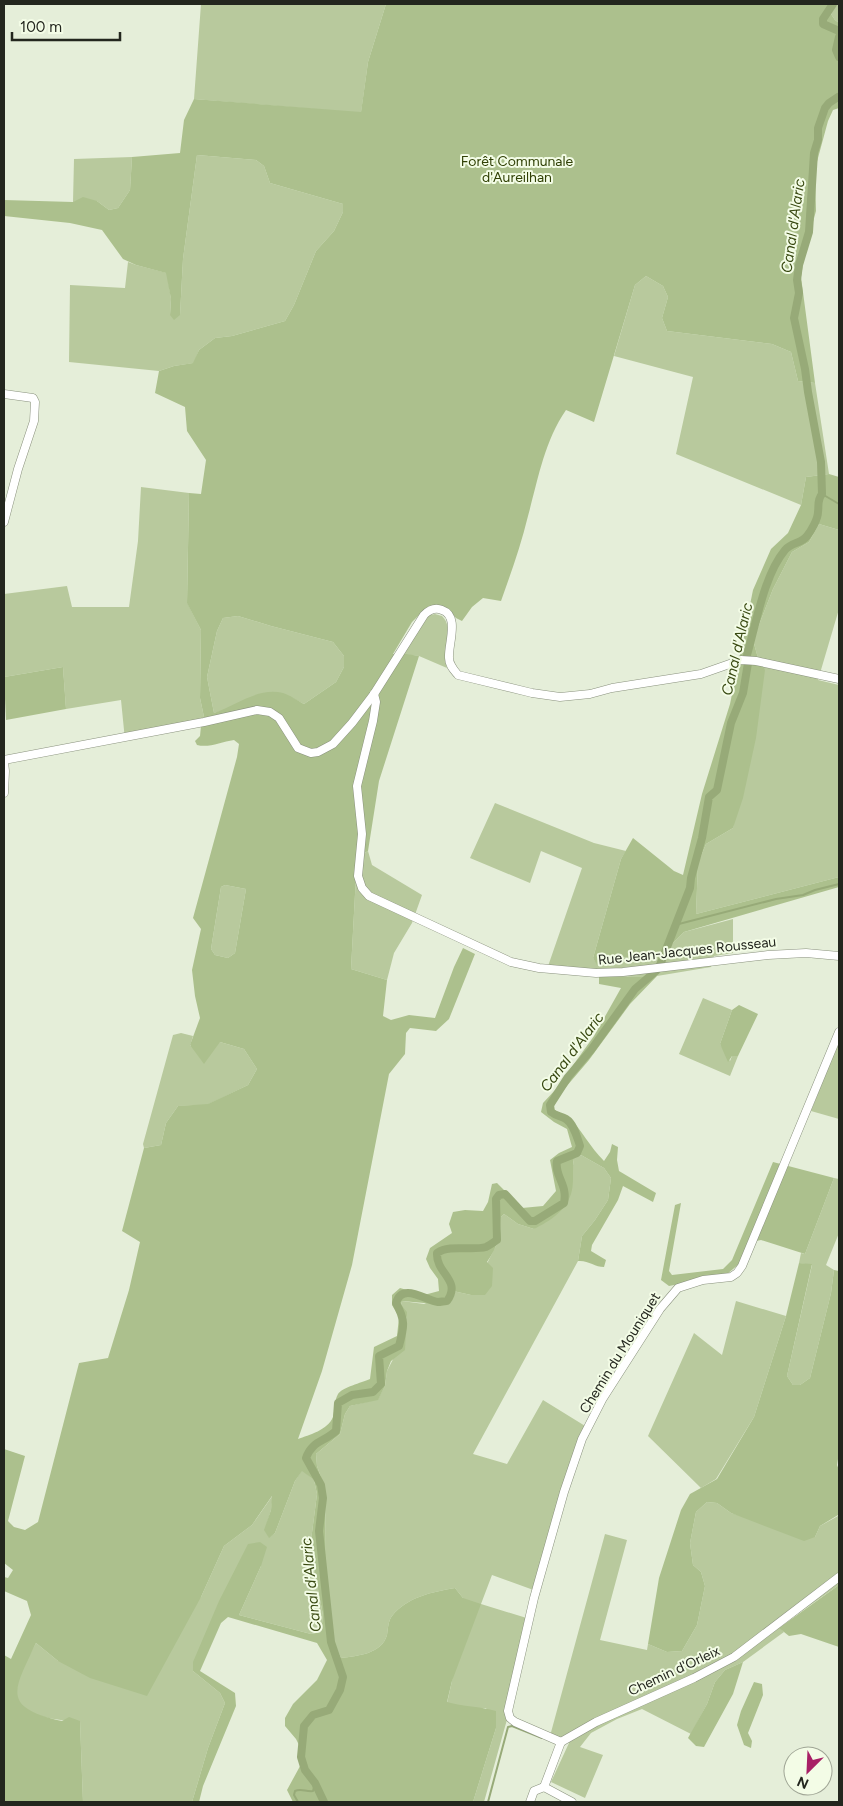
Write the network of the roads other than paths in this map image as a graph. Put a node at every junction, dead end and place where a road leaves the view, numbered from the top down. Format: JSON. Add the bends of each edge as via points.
{"nodes":[{"id":1,"x":4,"y":394,"type":"edge"},
{"id":2,"x":4,"y":522,"type":"edge"},
{"id":3,"x":839,"y":679,"type":"edge"},
{"id":4,"x":374,"y":694,"type":"junction"},
{"id":5,"x":4,"y":761,"type":"edge"},
{"id":6,"x":4,"y":793,"type":"edge"},
{"id":7,"x":839,"y":956,"type":"edge"},
{"id":8,"x":839,"y":1032,"type":"edge"},
{"id":9,"x":839,"y":1577,"type":"edge"},
{"id":10,"x":561,"y":1742,"type":"junction"},
{"id":11,"x":544,"y":1787,"type":"junction"},
{"id":12,"x":530,"y":1802,"type":"edge"},
{"id":13,"x":572,"y":1802,"type":"edge"}],
"edges":[{"from":1,"to":2,"type":"street","via":[[33,398],[35,408]]},
{"from":3,"to":4,"type":"street","via":[[740,660],[701,674],[590,694],[545,696],[458,675],[448,659],[452,620],[448,613],[436,609],[424,614]]},
{"from":4,"to":5,"type":"street","via":[[333,744],[318,752],[298,748],[279,718],[270,712],[257,710]]},
{"from":4,"to":7,"type":"street","name":"Rue Jean-Jacques Rousseau","via":[[373,721],[358,786],[362,834],[358,876],[369,896],[511,962],[539,968],[596,973],[787,954]]},
{"from":5,"to":6,"type":"street"},
{"from":8,"to":10,"type":"street","name":"Chemin du Mouniquet","via":[[742,1266],[731,1277],[704,1280],[678,1288],[660,1309],[610,1386],[582,1439],[539,1581],[508,1710],[515,1722]]},
{"from":9,"to":10,"type":"street","name":"Chemin d'Orleix","via":[[734,1657],[596,1722]]},
{"from":10,"to":11,"type":"street"},
{"from":11,"to":12,"type":"street","via":[[534,1791]]},
{"from":11,"to":13,"type":"street"}]}
